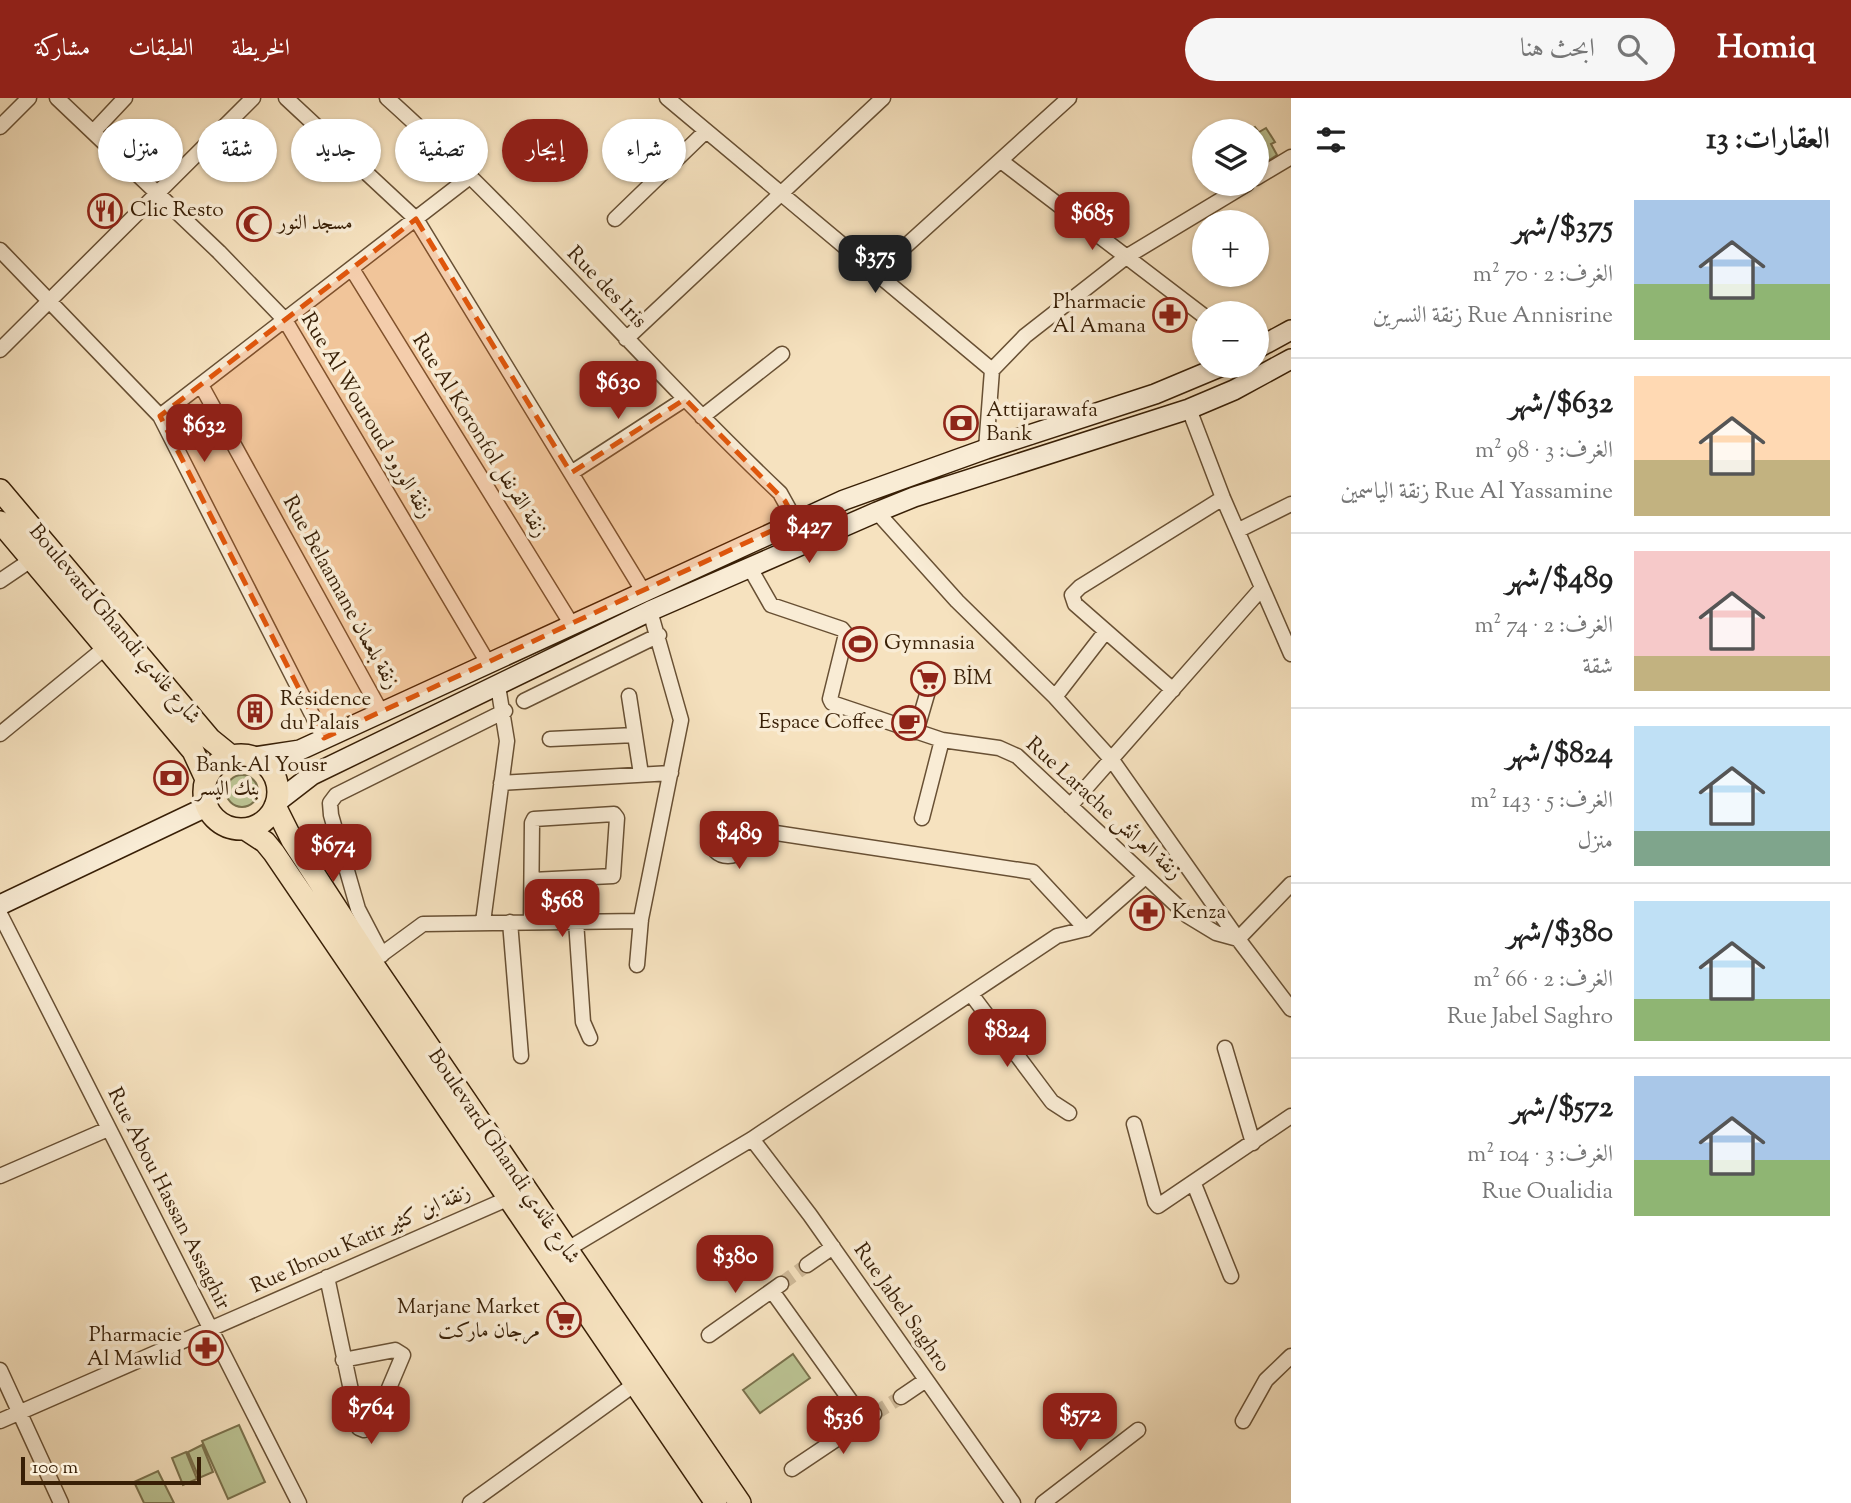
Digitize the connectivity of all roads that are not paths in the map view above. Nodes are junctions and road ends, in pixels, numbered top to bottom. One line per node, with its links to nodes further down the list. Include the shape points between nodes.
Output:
1 (29, 98): 11 (street)
2 (57, 98): 12 (street, Rue Al Wouroud زنقة الورود)
3 (125, 98): 12 (street)
4 (253, 98): 19 (street)
5 (286, 98): 22 (street)
6 (387, 98): 10 (street, Rue des Iris)
7 (667, 98): 13 (street)
8 (883, 98): 20 (street)
9 (1069, 98): 15 (street)
10 (410, 119)
11 (0, 128)
12 (94, 131): 19 (street, Rue Al Wouroud زنقة الورود)
13 (706, 131): 20 (street); 23 (street)
14 (1291, 157): 16 (street)
15 (1001, 161): 25 (street); 27 (street)
16 (1269, 170)
17 (463, 182): 22 (street)
18 (477, 182): 32 (street, Rue des Iris)
19 (157, 193): 28 (street); 30 (street, Rue Al Wouroud زنقة الورود)
20 (781, 193): 27 (street); 32 (street)
21 (1227, 196): 25 (street)
22 (416, 219): 26 (street); 45 (street)
23 (615, 219)
24 (0, 250): 28 (street)
25 (1126, 257): 29 (street); 37 (street, via 1026,336)
26 (352, 268): 30 (street); 59 (street, Rue Al Koronfol زنقة القرنفل)
27 (876, 273): 37 (street)
28 (51, 302): 34 (street); 42 (street)
29 (1192, 307)
30 (285, 320): 39 (street); 64 (street, Rue Al Wouroud زنقة الورود)
31 (1291, 330): 33 (main road)
32 (626, 339): 40 (street, Rue des Iris)
33 (1269, 342)
34 (0, 350)
35 (782, 354): 43 (street)
36 (1291, 359): 41 (main road)
37 (992, 370): 44 (street)
38 (1193, 378): 44 (main road)
39 (201, 385): 42 (street); 72 (street, Rue Belaamane زنقة بلعمان)
40 (685, 399): 43 (street, Rue des Iris); 45 (street)
41 (1189, 410): 47 (street); 49 (main road)
42 (160, 416): 76 (street)
43 (702, 416): 50 (street, Rue des Iris, via 780,493)
44 (986, 449): 50 (main road)
45 (571, 473): 57 (street)
46 (0, 490): 79 (main road, Boulevard Ghandi شارع غاندي, via 209,739)
47 (1223, 498): 52 (street); 60 (street, via 1074,591 1075,604)
48 (1291, 504): 52 (street)
49 (877, 512): 54 (main road); 69 (street, via 957,601)
50 (795, 520): 57 (main road)
51 (0, 522): 53 (main road, Boulevard Ghandi شارع غاندي)
52 (1239, 530): 56 (street)
53 (31, 560): 55 (street); 62 (main road, Boulevard Ghandi شارع غاندي)
54 (750, 568): 58 (main road); 73 (street, Rue Larache زنقة العرائش, via 771,605 846,634 832,703)
55 (0, 581)
56 (1262, 588): 63 (street); 67 (street)
57 (643, 591): 59 (main road)
58 (650, 611): 61 (street); 66 (main road)
59 (572, 625): 64 (main road)
60 (1106, 631): 67 (street); 69 (street)
61 (659, 635): 70 (street); 82 (street, via 681,720)
62 (106, 647): 74 (street); 84 (main road, Boulevard Ghandi شارع غاندي, via 193,751)
63 (1291, 654)
64 (488, 663): 72 (main road)
65 (933, 674): 73 (street)
66 (498, 686): 71 (street); 86 (main road, via 304,779)
67 (1173, 690): 81 (street)
68 (629, 696): 75 (street)
69 (1055, 696): 81 (street)
70 (524, 701)
71 (505, 711): 85 (street, via 508,741); 104 (street, via 336,795 330,803 358,909)
72 (381, 712): 76 (main road)
73 (916, 732): 78 (street, Rue Larache زنقة العرائش)
74 (0, 734)
75 (635, 735): 77 (street); 83 (street)
76 (324, 738): 80 (main road, via 288,754)
77 (550, 739)
78 (942, 740): 87 (street, Rue Larache زنقة العرائش, via 1009,751); 89 (street)
79 (231, 756): 80 (main road); 84 (main road, via 216,764)
80 (254, 757): 86 (main road, via 275,776)
81 (1112, 760): 87 (street); 103 (street)
82 (671, 773): 83 (street); 99 (street)
83 (641, 774): 85 (street)
84 (206, 779): 88 (main road)
85 (501, 782): 100 (street)
86 (276, 804): 91 (main road, via 265,820); 104 (main road, Boulevard Ghandi شارع غاندي, via 292,840)
87 (1070, 806): 92 (street, Rue Larache زنقة العرائش)
88 (206, 807): 91 (main road, via 219,822); 95 (main road)
89 (922, 818)
90 (743, 828): 102 (street, via 1033,872)
91 (245, 829): 119 (main road, Boulevard Ghandi شارع غاندي, via 274,853)
92 (1146, 877): 102 (street); 103 (street, Rue Larache زنقة العرائش, via 1203,927)
93 (532, 880): 93 (street, via 534,820 614,814 613,876); 97 (street)
94 (1291, 884): 103 (street)
95 (0, 905)
96 (0, 914): 114 (street, Rue Abou Hassan Assaghir)
97 (531, 921): 98 (street); 101 (street)
98 (576, 921): 99 (street); 108 (street, via 583,1022)
99 (641, 921): 105 (street)
100 (482, 922): 101 (street); 104 (street, via 423,924)
101 (510, 922): 110 (street)
102 (1086, 929): 106 (street, via 1057,936)
103 (1238, 939): 107 (street)
104 (377, 959): 121 (main road, Boulevard Ghandi شارع غاندي)
105 (637, 965)
106 (971, 994): 111 (street, via 1052,1102); 115 (street)
107 (1291, 1009)
108 (590, 1038)
109 (1226, 1048): 116 (street)
110 (521, 1056)
111 (1069, 1112)
112 (1291, 1116): 116 (street)
113 (1134, 1124): 118 (street, via 1158,1206)
114 (108, 1129): 117 (street); 125 (street, Rue Abou Hassan Assaghir)
115 (752, 1139): 120 (street, Rue Jabel Saghro); 121 (street)
116 (1253, 1143): 118 (street)
117 (0, 1176)
118 (1195, 1184): 123 (street)
119 (507, 1199): 124 (street, Rue Ibnou Katir زنقة ابن كثير); 131 (main road, Boulevard Ghandi شارع غاندي)
120 (833, 1247): 122 (street); 130 (street, Rue Jabel Saghro)
121 (566, 1250): 142 (main road, Boulevard Ghandi شارع غاندي)
122 (807, 1265)
123 (1231, 1276)
124 (327, 1277): 125 (street, Rue Ibnou Katir زنقة ابن كثير); 128 (street)
125 (209, 1329): 133 (street, Rue Ibnou Katir زنقة ابن كثير); 140 (street, Rue Abou Hassan Assaghir)
126 (709, 1335): 137 (street, via 776,1287 869,1418)
127 (1291, 1356): 135 (street, via 1266,1380)
128 (343, 1360): 128 (street, via 359,1428 369,1429 403,1355 395,1350)
129 (0, 1370): 133 (street)
130 (926, 1380): 132 (street); 143 (street, Rue Jabel Saghro)
131 (635, 1384): 138 (main road, Boulevard Ghandi شارع غاندي); 141 (street)
132 (901, 1396)
133 (19, 1412): 134 (street, Rue Ibnou Katir زنقة ابن كثير); 139 (street)
134 (0, 1421)
135 (1243, 1421)
136 (1138, 1430): 144 (street)
137 (792, 1469)
138 (710, 1501)
139 (61, 1503)
140 (299, 1503)
141 (470, 1503)
142 (740, 1503)
143 (1013, 1503)
144 (1043, 1503)

